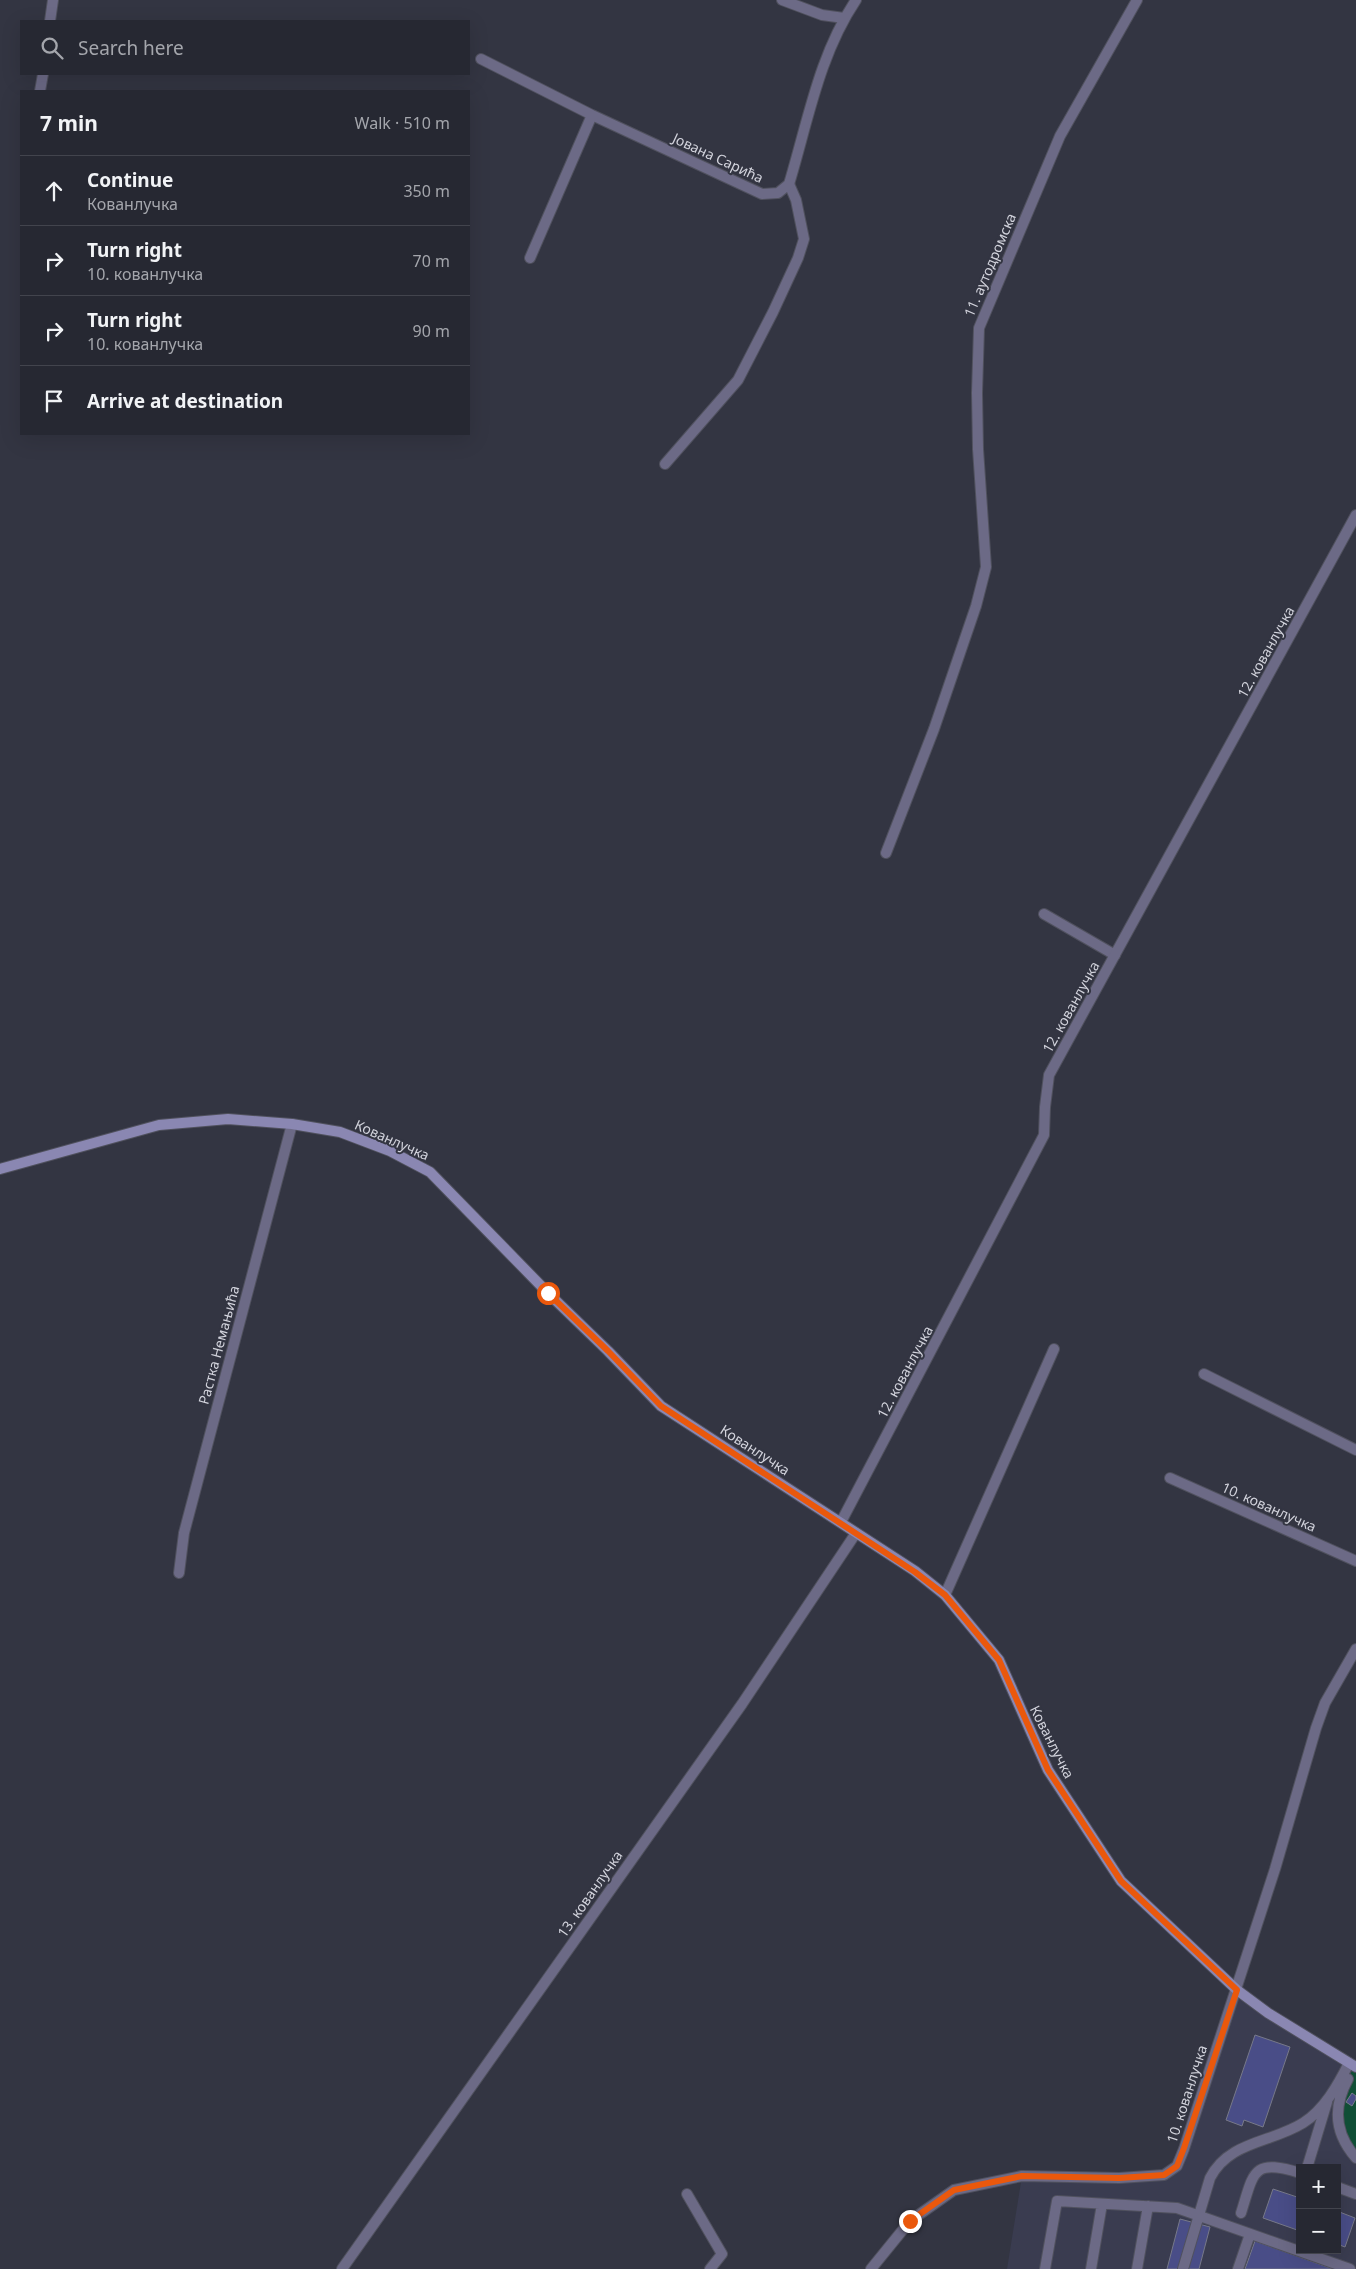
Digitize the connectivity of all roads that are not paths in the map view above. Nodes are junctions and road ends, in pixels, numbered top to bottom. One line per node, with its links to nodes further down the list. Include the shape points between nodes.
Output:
1 (53, 0): 6 (street)
2 (782, 0): 5 (street)
3 (856, 0): 5 (street)
4 (1137, 0): 15 (street, 11. аутодромска, via 1060,136 979,328 976,393 986,567 934,729)
5 (844, 18): 11 (street, via 819,74)
6 (50, 20)
7 (481, 59): 10 (street, Јована Сарића)
8 (43, 75): 9 (street)
9 (40, 90)
10 (592, 115): 11 (street, Јована Сарића, via 762,194 778,193); 12 (street)
11 (789, 184): 13 (street, via 796,200 804,239 798,258 738,380)
12 (530, 258)
13 (665, 464)
14 (1356, 515): 17 (street, 12. кованлучка)
15 (886, 853)
16 (1044, 914): 17 (street)
17 (1115, 956): 24 (street, 12. кованлучка, via 1049,1075 1044,1135)
18 (292, 1124): 19 (street, Кованлучка, via 228,1119 159,1125); 24 (street, Кованлучка, via 340,1132 390,1151 430,1172 661,1406); 27 (street, Растка Немањића, via 184,1533)
19 (0, 1169)
20 (1054, 1349): 28 (street)
21 (1204, 1374): 22 (street)
22 (1356, 1450)
23 (1170, 1478): 26 (street, 10. кованлучка)
24 (841, 1522): 25 (street, Кованлучка)
25 (856, 1533): 28 (street, Кованлучка); 46 (street, 13. кованлучка, via 742,1704)
26 (1356, 1561)
27 (179, 1573)
28 (945, 1595): 30 (street, Кованлучка, via 999,1660 1048,1770 1121,1881)
29 (1356, 1651): 30 (street, 10. кованлучка, via 1325,1703 1316,1728)
30 (1237, 1990): 31 (street, Кованлучка, via 1268,2014); 48 (street, 10. кованлучка, via 1177,2166 1164,2175 1119,2178 1022,2176 954,2190 910,2221)
31 (1353, 2065): 32 (street); 33 (street)
32 (1328, 2099): 34 (street); 44 (street, via 1303,2123 1237,2150 1216,2165)
33 (1339, 2104): 34 (street); 35 (street, via 1341,2137)
34 (1314, 2146): 36 (street)
35 (1356, 2158)
36 (1308, 2164)
37 (1296, 2172): 43 (street, via 1279,2166 1261,2168 1254,2174)
38 (1341, 2188): 40 (street)
39 (687, 2194): 47 (street, via 722,2254)
40 (1356, 2194)
41 (1102, 2204): 42 (street); 49 (street, via 1056,2201); 50 (street)
42 (1148, 2206): 44 (street, via 1177,2208); 51 (street)
43 (1241, 2213)
44 (1197, 2220): 45 (street); 52 (street)
45 (1250, 2234): 53 (street); 54 (street)
46 (342, 2269)
47 (710, 2269)
48 (871, 2269)
49 (1045, 2269)
50 (1091, 2269)
51 (1137, 2269)
52 (1183, 2269)
53 (1238, 2269)
54 (1350, 2269)

